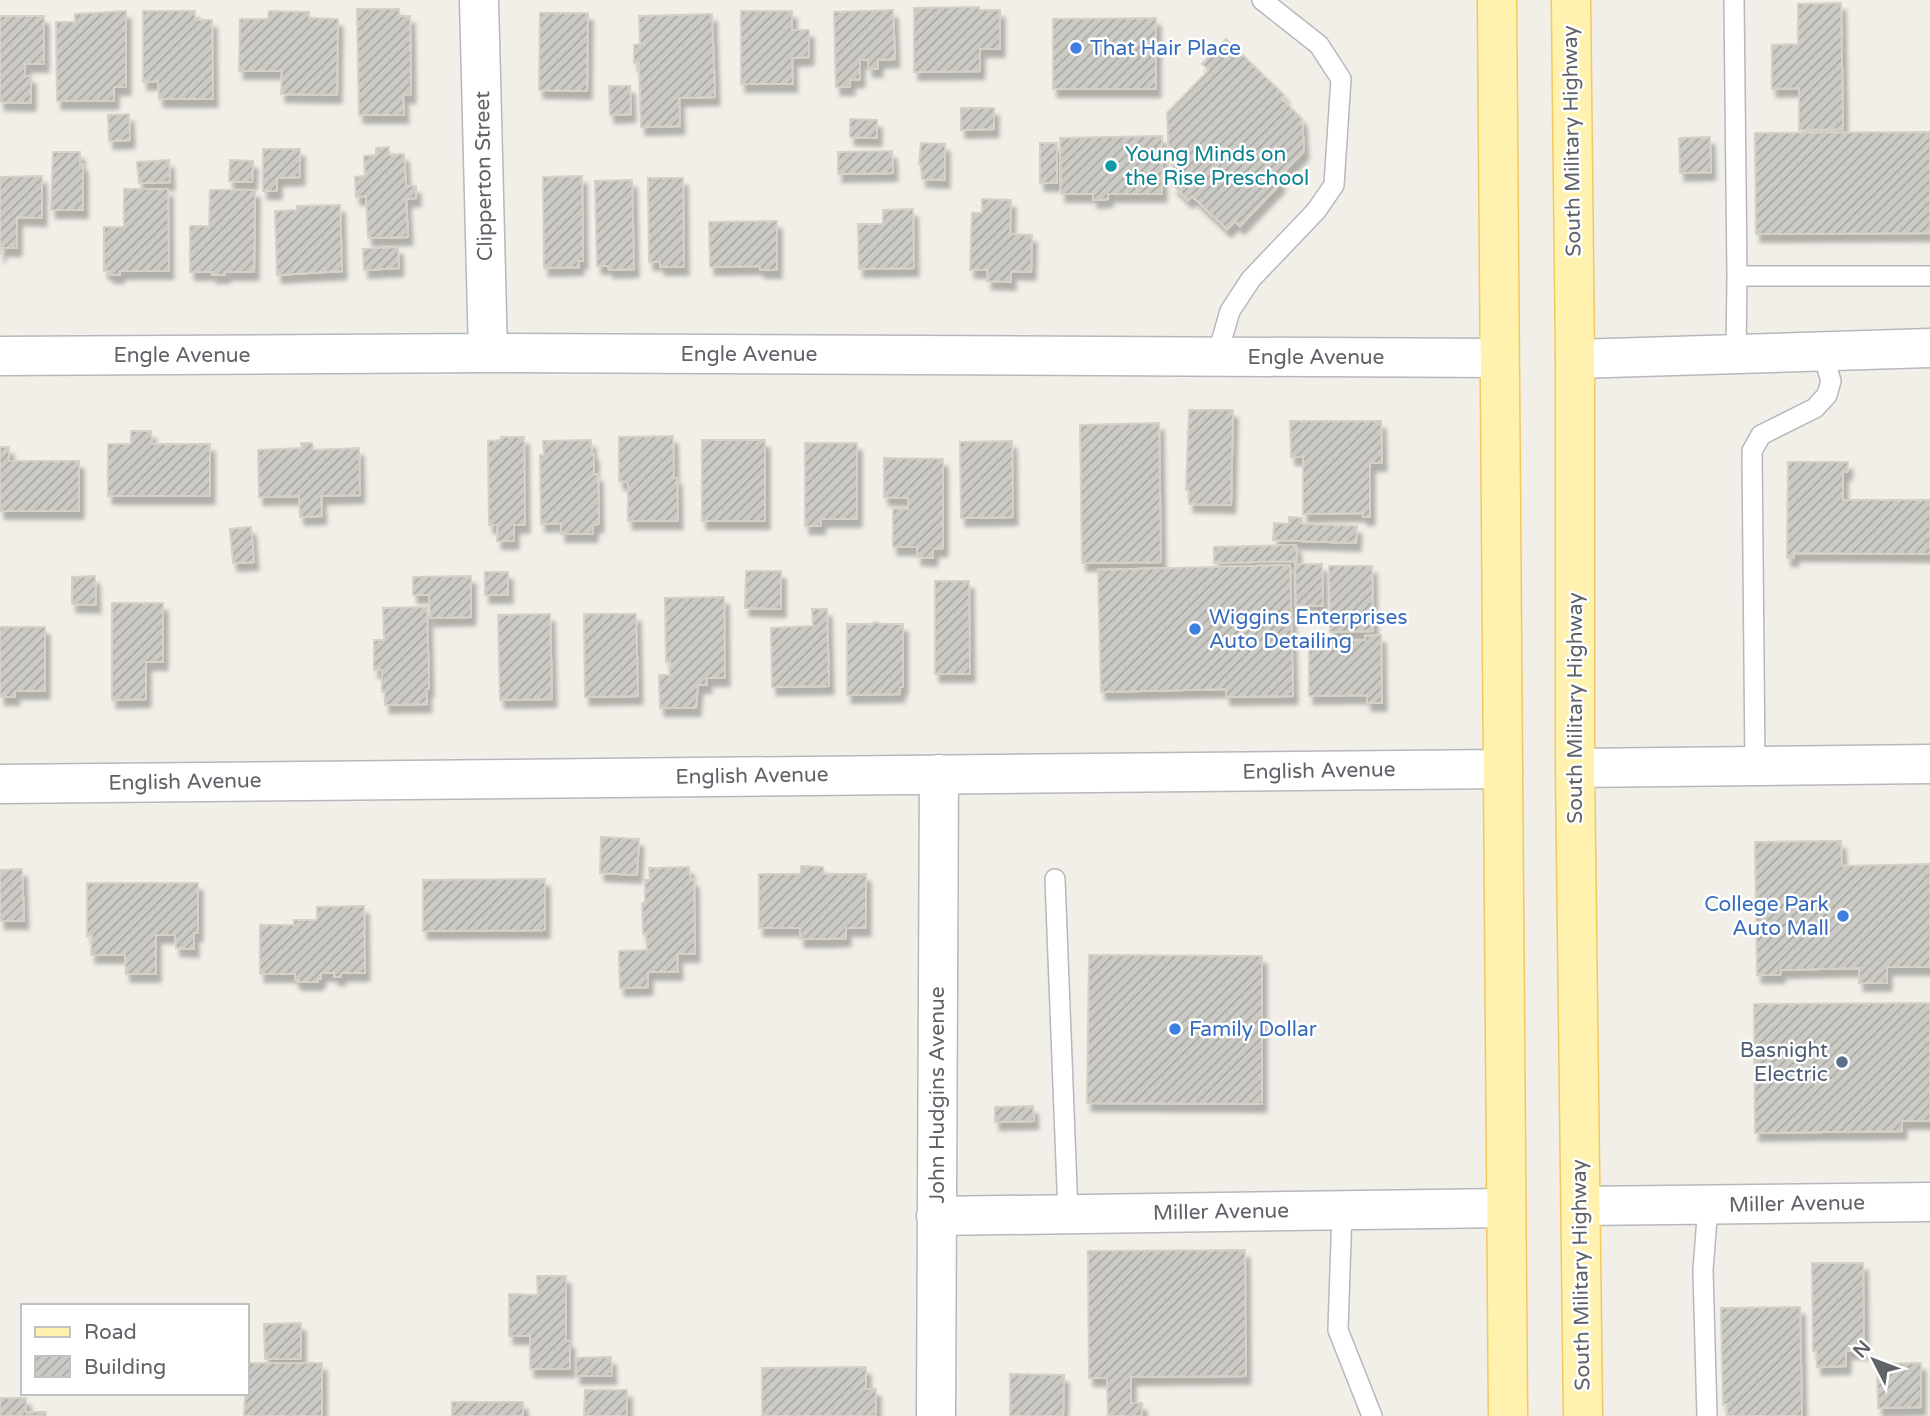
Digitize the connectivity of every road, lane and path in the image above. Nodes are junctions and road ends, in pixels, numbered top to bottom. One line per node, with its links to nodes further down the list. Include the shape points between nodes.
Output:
1 (479, 0): 10 (street, Clipperton Street)
2 (1262, 0): 13 (lane, via 1319,45 1341,79 1334,185 1316,211 1251,278 1230,311)
3 (1497, 0): 14 (main road)
4 (1571, 0): 15 (main road, South Military Highway)
5 (1734, 0): 6 (lane)
6 (1737, 276): 7 (lane); 11 (lane)
7 (1930, 276)
8 (1930, 348): 9 (street)
9 (1822, 352): 11 (street); 17 (lane, via 1831,381 1827,395 1815,408 1761,435 1752,451)
10 (488, 353): 12 (street, Engle Avenue); 13 (street, Engle Avenue)
11 (1736, 354): 15 (street)
12 (0, 356)
13 (1217, 356): 14 (street, Engle Avenue)
14 (1499, 358): 19 (main road)
15 (1575, 359): 18 (main road, South Military Highway)
16 (1930, 764): 17 (street)
17 (1755, 766): 18 (street)
18 (1575, 768): 25 (main road, South Military Highway)
19 (1503, 769): 20 (street, English Avenue); 26 (main road)
20 (939, 774): 21 (street, English Avenue); 29 (street, John Hudgins Avenue)
21 (0, 783)
22 (1055, 879): 28 (lane)
23 (1930, 1202): 24 (street, Miller Avenue)
24 (1709, 1205): 25 (street, Miller Avenue); 34 (lane, via 1703,1270)
25 (1581, 1206): 33 (main road, South Military Highway)
26 (1506, 1209): 27 (street, Miller Avenue); 32 (main road)
27 (1342, 1211): 28 (street, Miller Avenue); 31 (lane, via 1338,1329)
28 (1068, 1214): 29 (street, Miller Avenue)
29 (936, 1216): 30 (street, John Hudgins Avenue)
30 (936, 1416)
31 (1372, 1416)
32 (1508, 1416)
33 (1583, 1416)
34 (1707, 1416)

